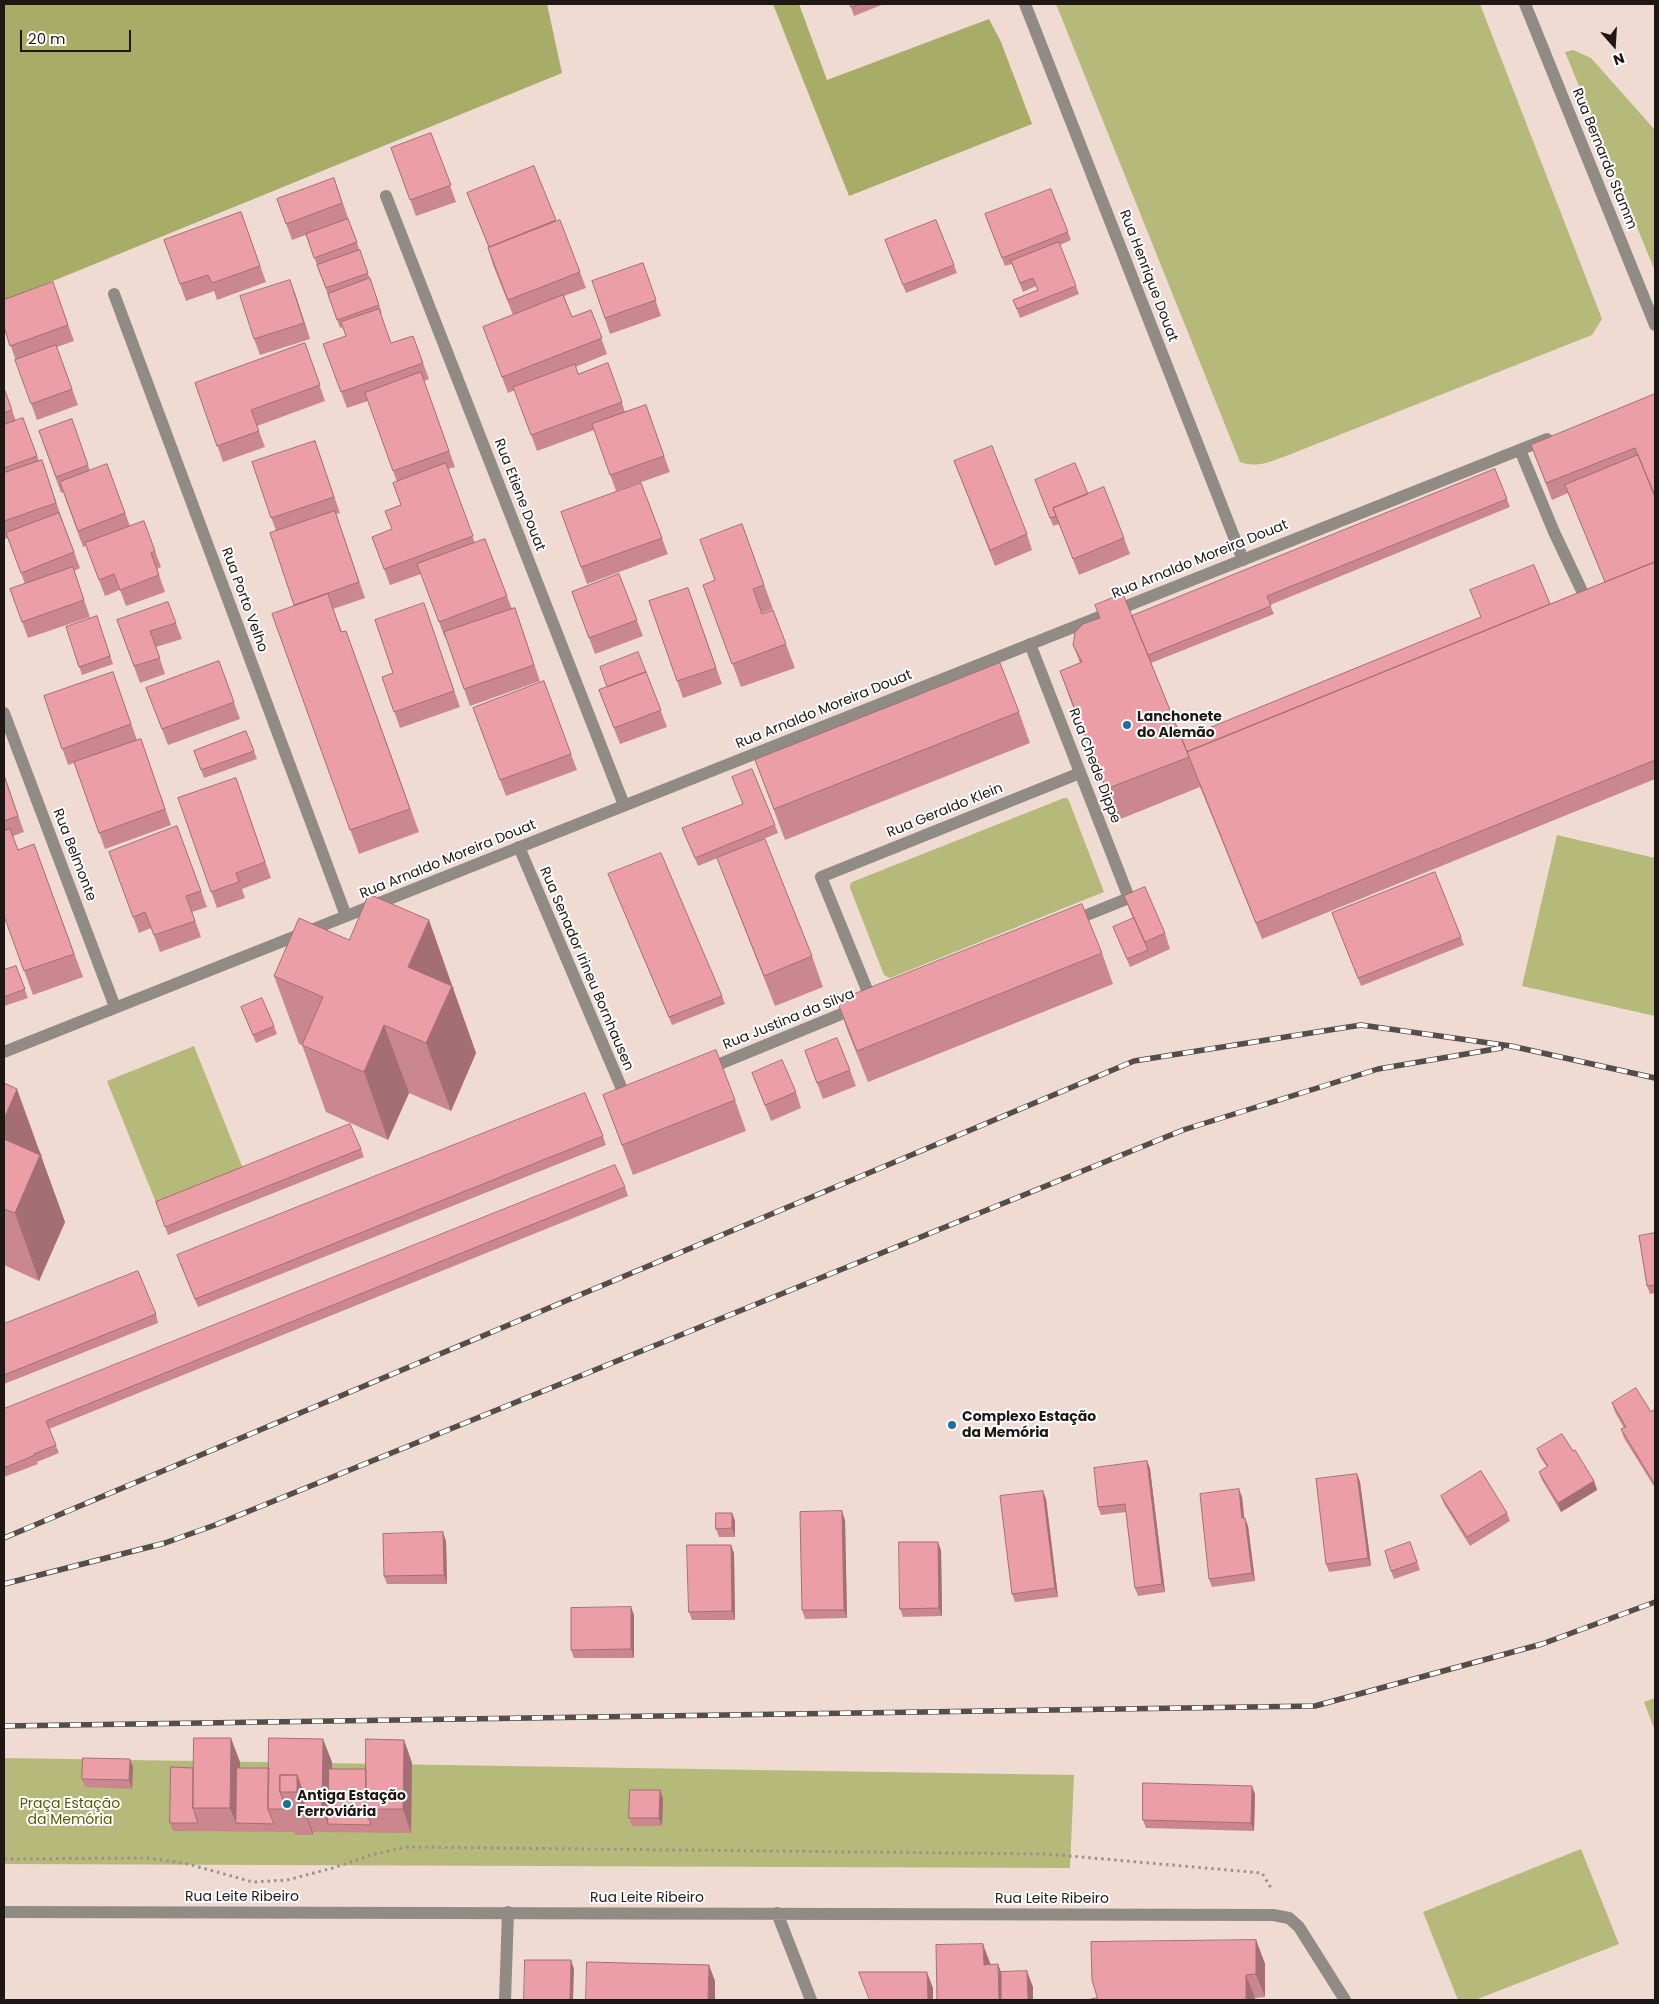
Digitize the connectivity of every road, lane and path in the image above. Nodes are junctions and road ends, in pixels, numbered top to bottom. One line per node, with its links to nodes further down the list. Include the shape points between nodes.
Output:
1 (1025, 4): 8 (street, Rua Henrique Douat)
2 (1525, 4): 5 (street, Rua Bernardo Stamm)
3 (386, 196): 13 (street, Rua Etiene Douat)
4 (114, 294): 15 (street, Rua Porto Velho)
5 (1655, 325)
6 (1556, 436): 7 (street, Rua Arnaldo Moreira Douat)
7 (1520, 450): 8 (street, Rua Arnaldo Moreira Douat); 9 (street)
8 (1243, 560): 10 (street, Rua Arnaldo Moreira Douat)
9 (1582, 590)
10 (1030, 644): 12 (street, Rua Chede Dippe); 13 (street, Rua Arnaldo Moreira Douat)
11 (4, 717): 18 (street, Rua Belmonte)
12 (1080, 773): 16 (street, Rua Chede Dippe, via 1129,898); 17 (street, Rua Geraldo Klein, via 821,877)
13 (624, 805): 14 (street, Rua Arnaldo Moreira Douat)
14 (519, 847): 15 (street, Rua Arnaldo Moreira Douat); 21 (street, Rua Senador Irineu Bornhausen, via 626,1102)
15 (346, 916): 18 (street, Rua Arnaldo Moreira Douat)
16 (1065, 924)
17 (876, 1000): 20 (street, Rua Justina da Silva)
18 (115, 1007): 19 (street, Rua Arnaldo Moreira Douat)
19 (4, 1052)
20 (690, 1076)
21 (642, 1095)
22 (4, 1859): 26 (path, via 148,1858 188,1864 253,1882 287,1880 406,1847 1047,1854 1262,1873)
23 (4, 1912): 24 (street, Rua Leite Ribeiro)
24 (508, 1912): 25 (street, Rua Leite Ribeiro); 27 (street)
25 (777, 1913): 26 (street, Rua Leite Ribeiro, via 1263,1915); 28 (street)
26 (1290, 1918): 29 (street)
27 (505, 2000)
28 (810, 2000)
29 (1345, 2000)

